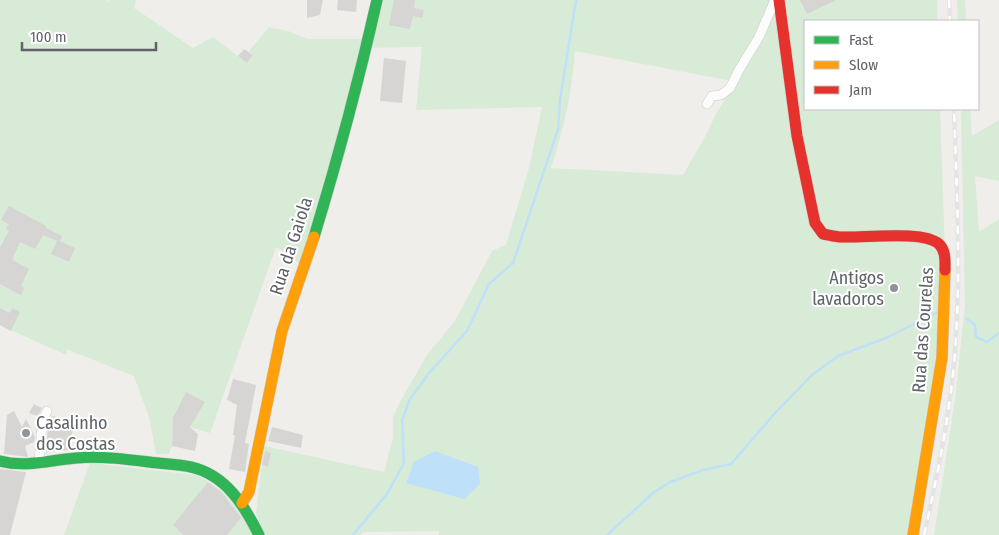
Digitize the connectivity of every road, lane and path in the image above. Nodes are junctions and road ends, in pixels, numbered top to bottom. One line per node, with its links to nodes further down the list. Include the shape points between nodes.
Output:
1 (377, 0): 8 (street, Rua da Gaiola, via 342,145 282,331 249,492)
2 (775, 0): 4 (street, via 759,37 730,88 721,95 712,96)
3 (779, 0): 10 (street, Rua das Courelas, via 797,136 815,223 823,234 841,237 912,236 929,239 938,244 945,254 942,358)
4 (707, 104)
5 (47, 411): 7 (street, via 42,422)
6 (0, 461): 7 (street, via 18,465)
7 (39, 463): 8 (street, via 98,457 189,467 213,477)
8 (242, 503): 9 (street)
9 (258, 535)
10 (913, 535)

